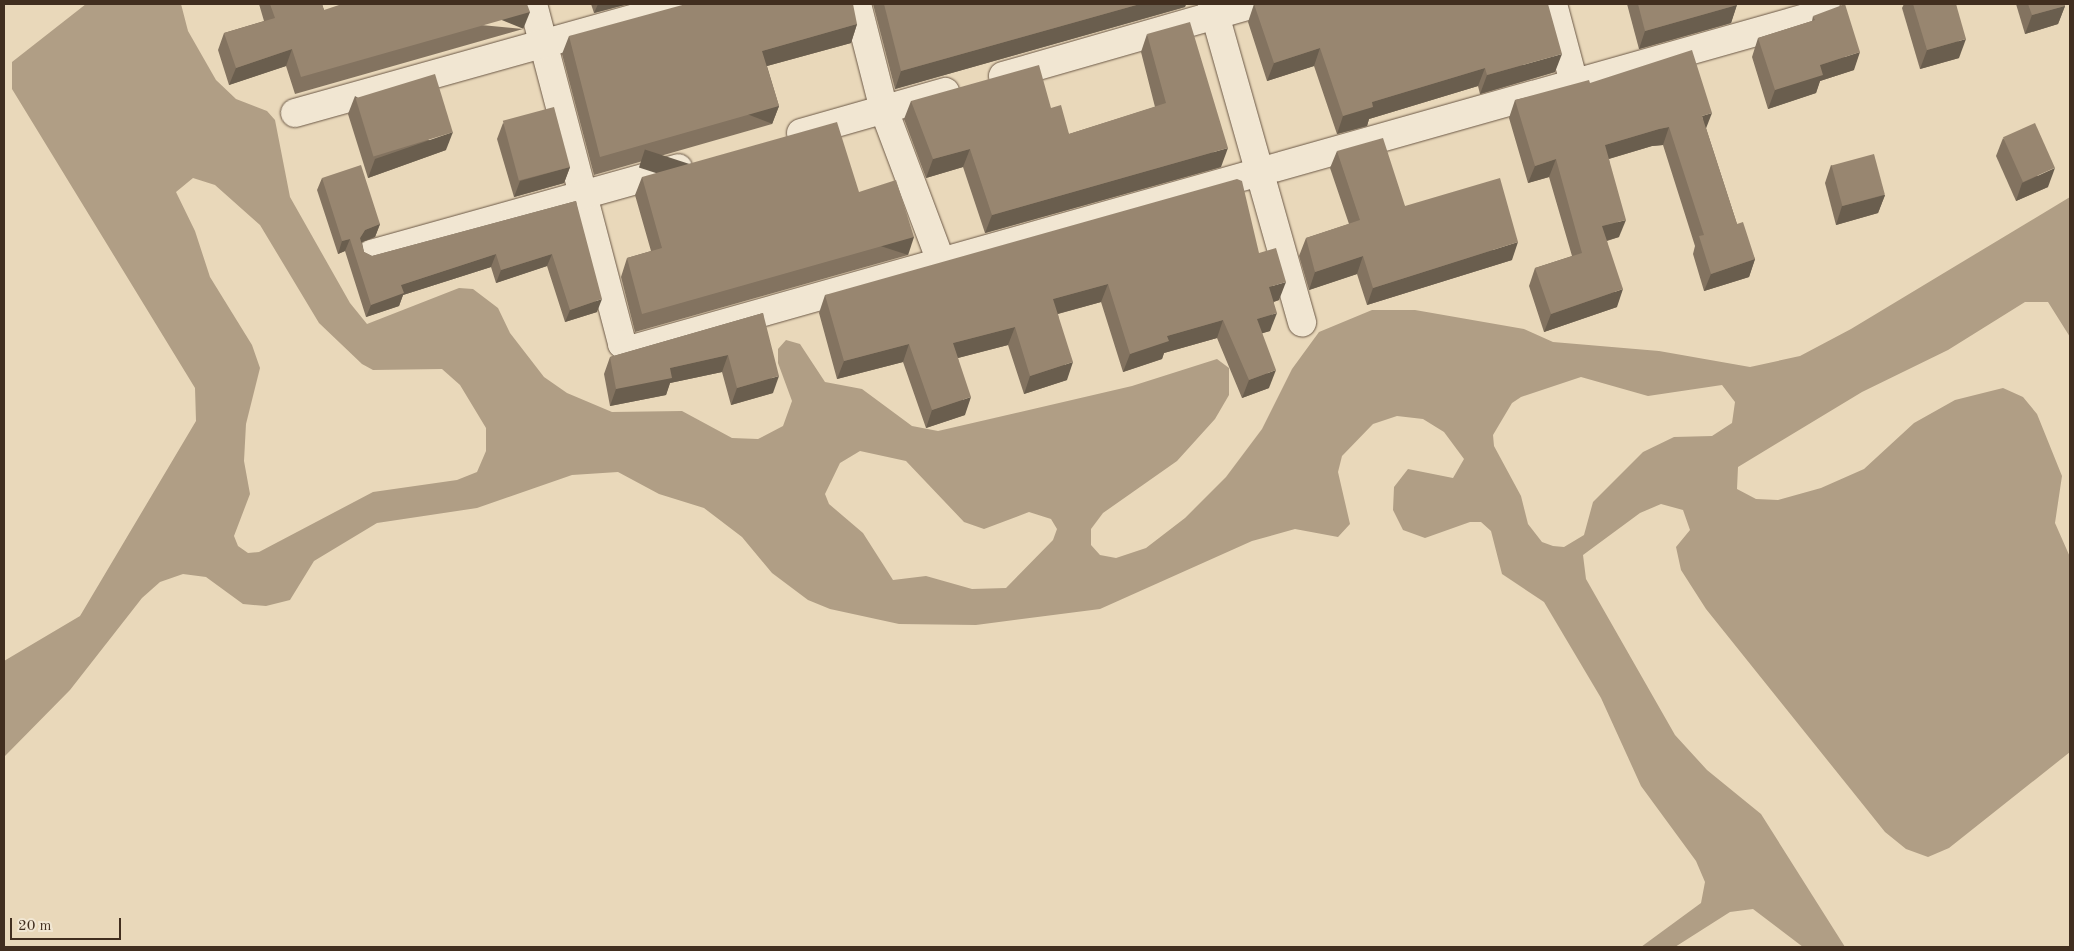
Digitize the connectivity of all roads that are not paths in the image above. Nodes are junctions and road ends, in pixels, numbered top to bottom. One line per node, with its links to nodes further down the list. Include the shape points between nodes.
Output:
1 (533, 4): 8 (street)
2 (685, 4): 8 (street)
3 (857, 4): 10 (street)
4 (1254, 4): 6 (street)
5 (1553, 4): 9 (street)
6 (1213, 9): 10 (street); 14 (street)
7 (1826, 12): 9 (street)
8 (544, 44): 11 (street); 15 (street)
9 (1574, 83): 14 (street)
10 (884, 110): 12 (street); 17 (street)
11 (296, 113)
12 (778, 140)
13 (701, 161): 15 (street)
14 (1261, 171): 17 (street); 18 (street)
15 (586, 194): 16 (street); 17 (street, via 622,344 629,350)
16 (371, 254)
17 (941, 262)
18 (1302, 324)

